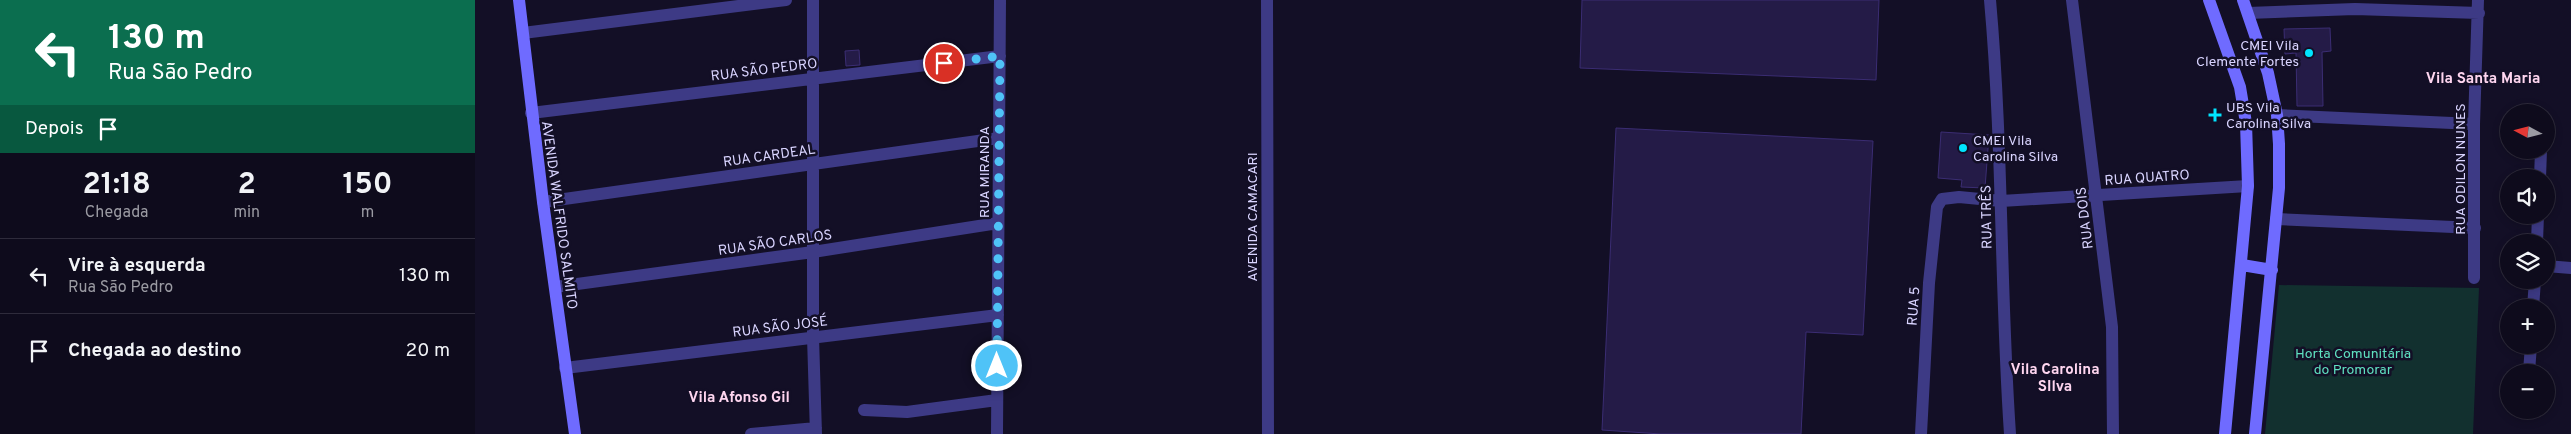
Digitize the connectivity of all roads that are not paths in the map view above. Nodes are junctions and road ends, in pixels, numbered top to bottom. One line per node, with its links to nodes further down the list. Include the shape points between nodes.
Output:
1 (519, 0): 12 (street, AVENIDA WALFRIDO SALMITO)
2 (786, 0): 12 (street)
3 (813, 0): 14 (street)
4 (1000, 0): 13 (street, RUA MIRANDA)
5 (1267, 0): 44 (street, AVENIDA CAMACARI)
6 (1990, 0): 23 (street, RUA TRÊS)
7 (2072, 0): 21 (street, RUA DOIS)
8 (2209, 0): 20 (street, via 2240,87 2246,123)
9 (2243, 0): 11 (street)
10 (2479, 6): 11 (street); 17 (street, RUA ODILON NUNES)
11 (2248, 13): 16 (street, via 2268,73)
12 (523, 33): 15 (street, AVENIDA WALFRIDO SALMITO)
13 (1000, 56): 14 (street, RUA SÃO PEDRO); 18 (street, RUA MIRANDA)
14 (814, 78): 15 (street, RUA SÃO PEDRO); 19 (street)
15 (531, 113): 24 (street, AVENIDA WALFRIDO SALMITO)
16 (2277, 115): 17 (street); 25 (street, via 2279,188)
17 (2474, 124): 27 (street, RUA ODILON NUNES)
18 (999, 138): 19 (street, RUA CARDEAL); 26 (street, RUA MIRANDA)
19 (814, 164): 24 (street, RUA CARDEAL); 28 (street)
20 (2248, 186): 21 (street, RUA QUATRO); 29 (street)
21 (2097, 196): 23 (street, RUA QUATRO); 47 (street, RUA DOIS, via 2112,327)
22 (1959, 197): 23 (street, RUA QUATRO); 45 (street, RUA 5, via 1943,199 1937,207 1929,283)
23 (2001, 201): 46 (street, RUA TRÊS)
24 (543, 202): 34 (street, AVENIDA WALFRIDO SALMITO)
25 (2276, 219): 27 (street); 32 (street)
26 (998, 223): 28 (street, RUA SÃO CARLOS); 35 (street, RUA MIRANDA)
27 (2475, 228): 33 (street, RUA ODILON NUNES)
28 (813, 252): 34 (street, RUA SÃO CARLOS); 36 (street)
29 (2242, 265): 32 (street); 48 (street)
30 (2555, 267): 31 (street)
31 (2571, 268)
32 (2272, 270): 49 (street)
33 (2474, 278)
34 (555, 287): 37 (street, AVENIDA WALFRIDO SALMITO)
35 (998, 315): 36 (street, RUA SÃO JOSÉ); 38 (street, RUA MIRANDA)
36 (813, 337): 37 (street, RUA SÃO JOSÉ); 40 (street)
37 (565, 368): 41 (street, AVENIDA WALFRIDO SALMITO)
38 (997, 400): 39 (street, via 907,412); 43 (street, RUA MIRANDA)
39 (864, 410)
40 (816, 431): 42 (street)
41 (575, 434)
42 (751, 434)
43 (997, 434)
44 (1268, 434)
45 (1921, 434)
46 (2010, 434)
47 (2113, 434)
48 (2225, 434)
49 (2255, 434)

